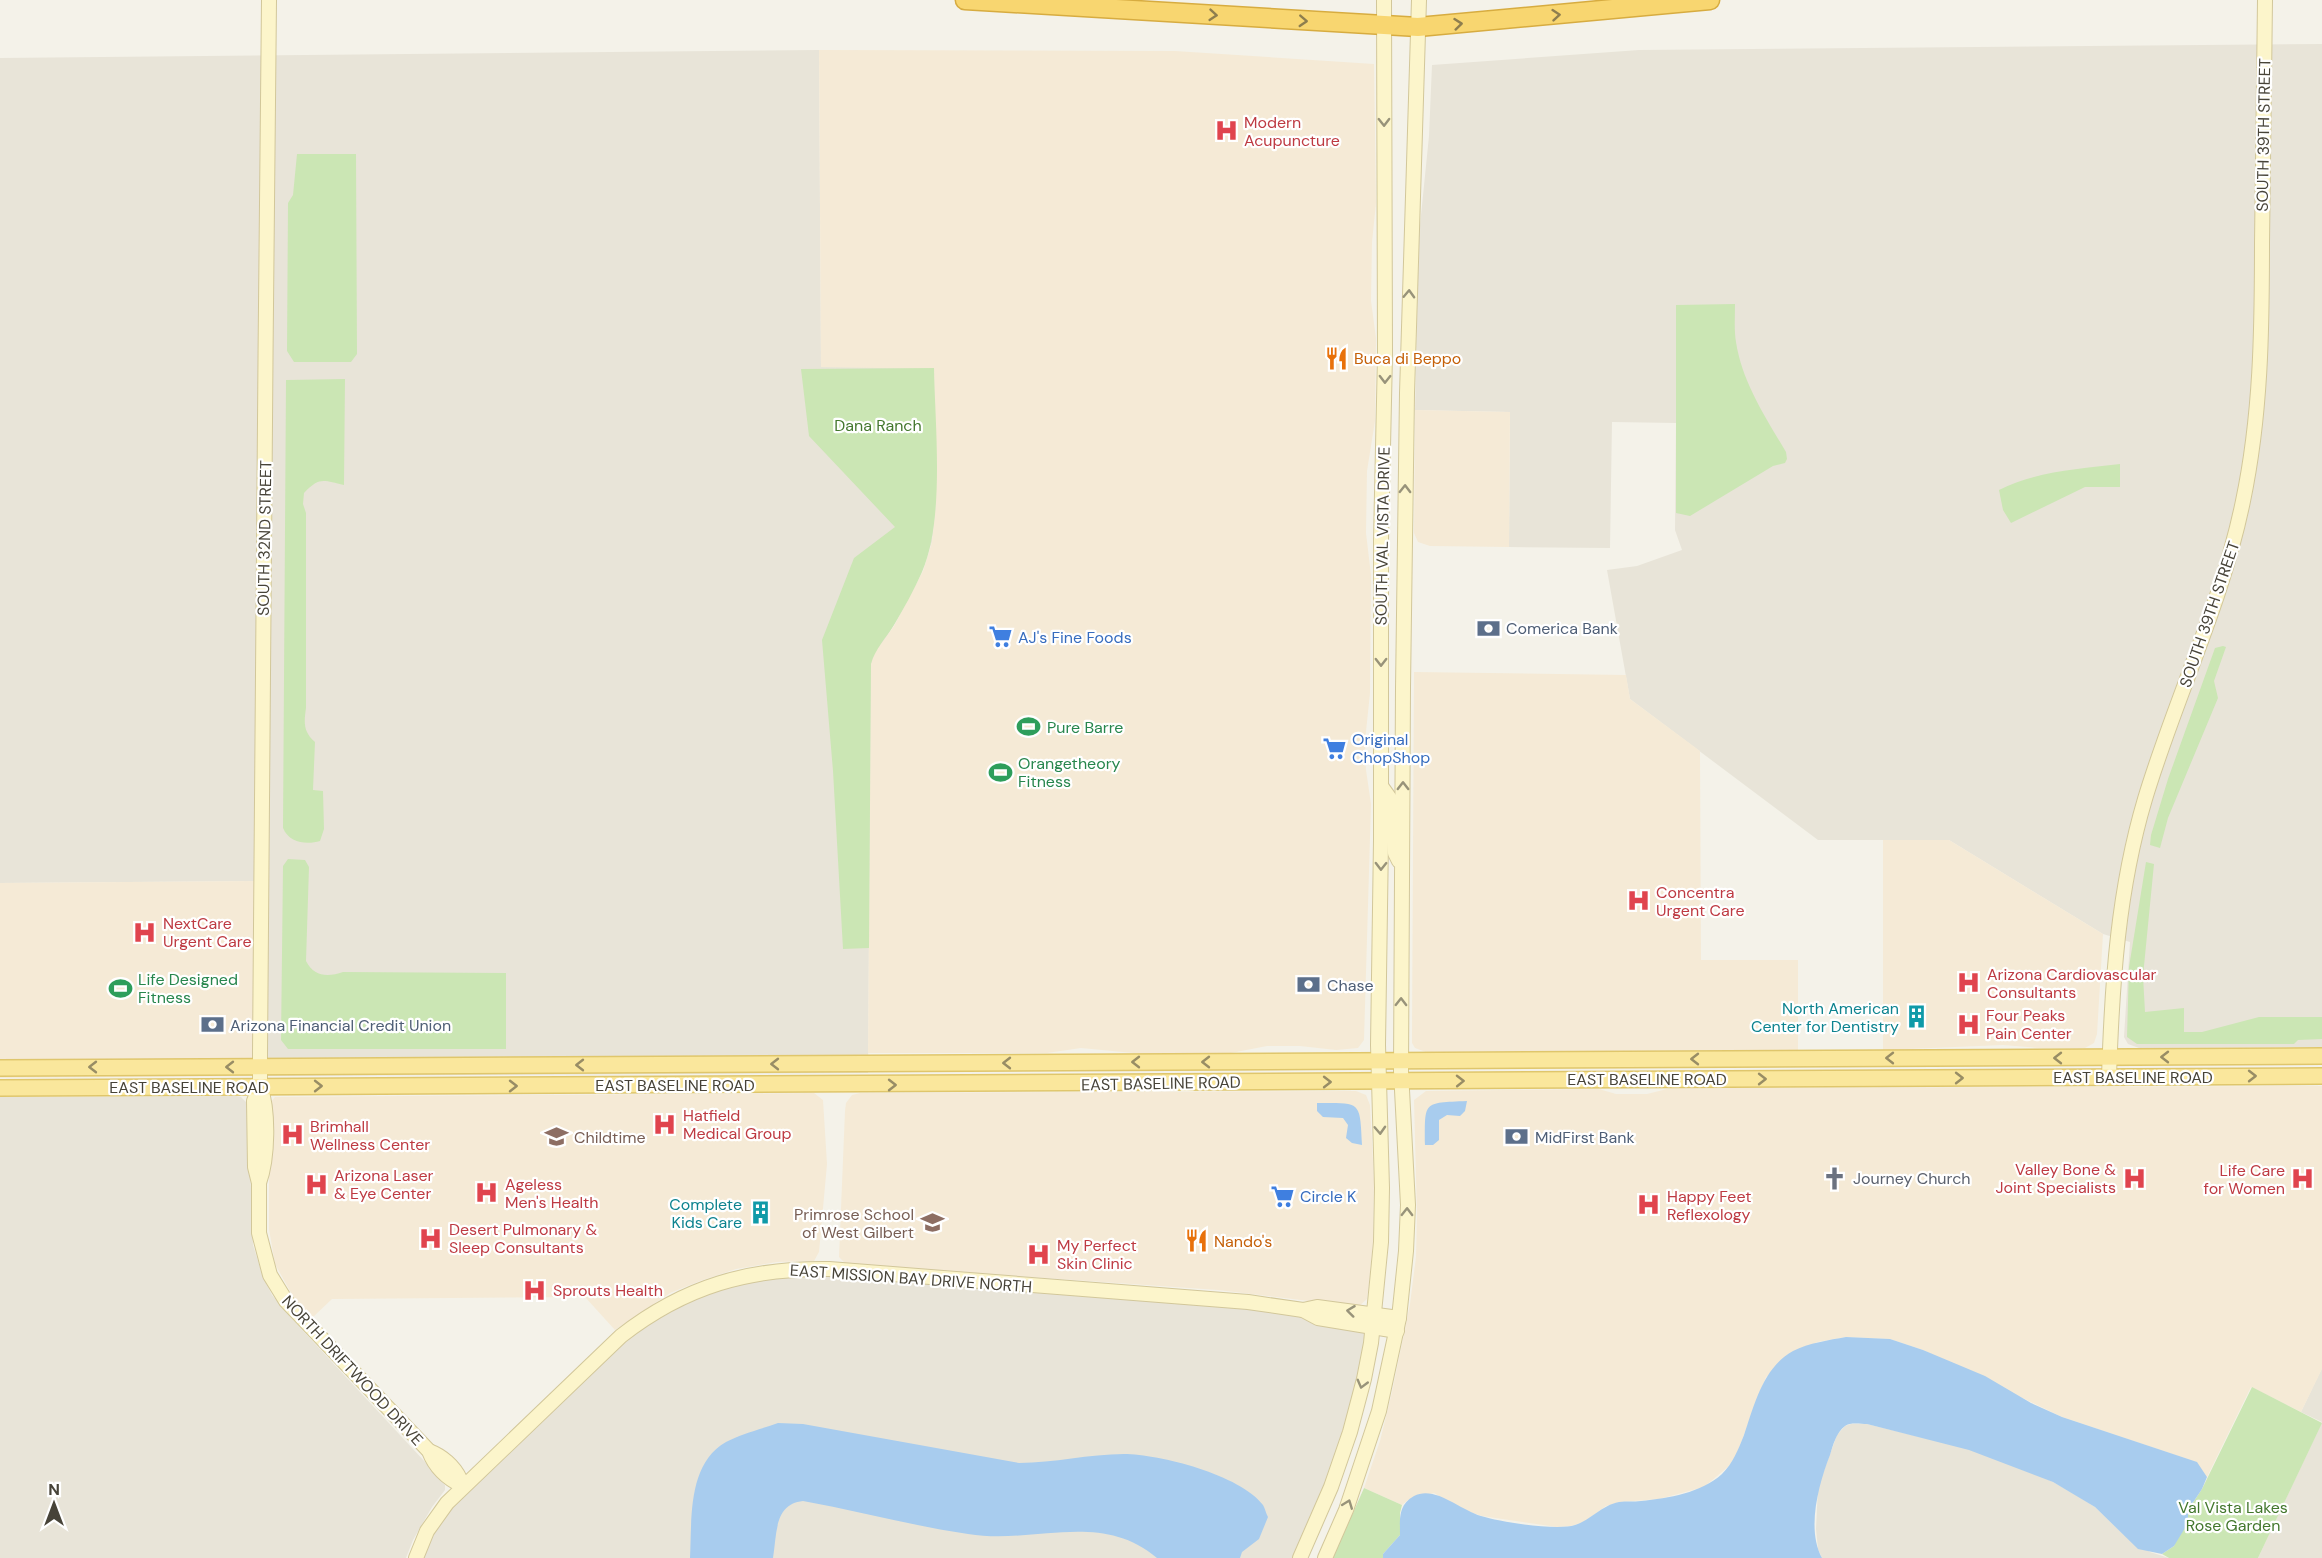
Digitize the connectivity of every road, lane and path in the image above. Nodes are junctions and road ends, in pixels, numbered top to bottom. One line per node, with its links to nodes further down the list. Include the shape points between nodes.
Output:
1 (965, 0): 7 (highway, one-way to 7)
2 (1384, 0): 7 (street, SOUTH VAL VISTA DRIVE)
3 (1419, 0): 8 (street, SOUTH VAL VISTA DRIVE)
4 (1710, 0): 8 (highway, one-way to 4)
5 (2265, 0): 12 (street, SOUTH 39TH STREET, via 2262,344 2255,433 2229,560 2160,754 2132,849 2119,919)
6 (269, 1): 17 (street, SOUTH 32ND STREET)
7 (1384, 26): 8 (highway); 9 (street, SOUTH VAL VISTA DRIVE, one-way to 9, via 1386,321)
8 (1418, 27): 10 (street, SOUTH VAL VISTA DRIVE, one-way to 8, via 1406,413)
9 (1381, 786): 10 (street, via 1391,800 1395,854); 15 (street, SOUTH VAL VISTA DRIVE, one-way to 15)
10 (1403, 867): 16 (street, SOUTH VAL VISTA DRIVE, one-way to 10)
11 (2322, 1056): 12 (main road, EAST BASELINE ROAD, one-way to 12)
12 (2110, 1058): 13 (main road, EAST BASELINE ROAD, one-way to 13); 19 (street, SOUTH 39TH STREET)
13 (1611, 1060): 16 (main road, EAST BASELINE ROAD); 20 (main road, via 1603,1071 1571,1071)
14 (0, 1068): 17 (main road, EAST BASELINE ROAD, one-way to 14)
15 (1378, 1071): 16 (main road, EAST BASELINE ROAD); 17 (main road, EAST BASELINE ROAD, one-way to 17); 17 (main road, EAST BASELINE ROAD, one-way to 15); 22 (street, SOUTH VAL VISTA DRIVE, one-way to 22, via 1382,1215)
16 (1401, 1071): 20 (main road, EAST BASELINE ROAD, one-way to 20); 23 (street, SOUTH VAL VISTA DRIVE, one-way to 16, via 1408,1205)
17 (260, 1076): 21 (main road, EAST BASELINE ROAD); 24 (street, NORTH DRIFTWOOD DRIVE, via 265,1100 265,1168 259,1183 261,1244 270,1275 286,1301 429,1451 451,1480)
18 (2322, 1076): 19 (main road, EAST BASELINE ROAD, one-way to 18)
19 (2109, 1077): 20 (main road, EAST BASELINE ROAD, one-way to 19)
20 (1558, 1080)
21 (0, 1088)
22 (1374, 1320): 23 (street, EAST MISSION BAY DRIVE NORTH); 24 (street, EAST MISSION BAY DRIVE NORTH, via 1318,1318 1303,1310 1248,1302 829,1269 750,1274 686,1296 635,1325); 26 (street, SOUTH VAL VISTA DRIVE, one-way to 26, via 1350,1432)
23 (1398, 1325): 27 (street, SOUTH VAL VISTA DRIVE, one-way to 23, via 1370,1442)
24 (463, 1486): 25 (street, EAST MISSION BAY DRIVE NORTH, via 436,1518)
25 (416, 1558)
26 (1300, 1558)
27 (1325, 1558)

